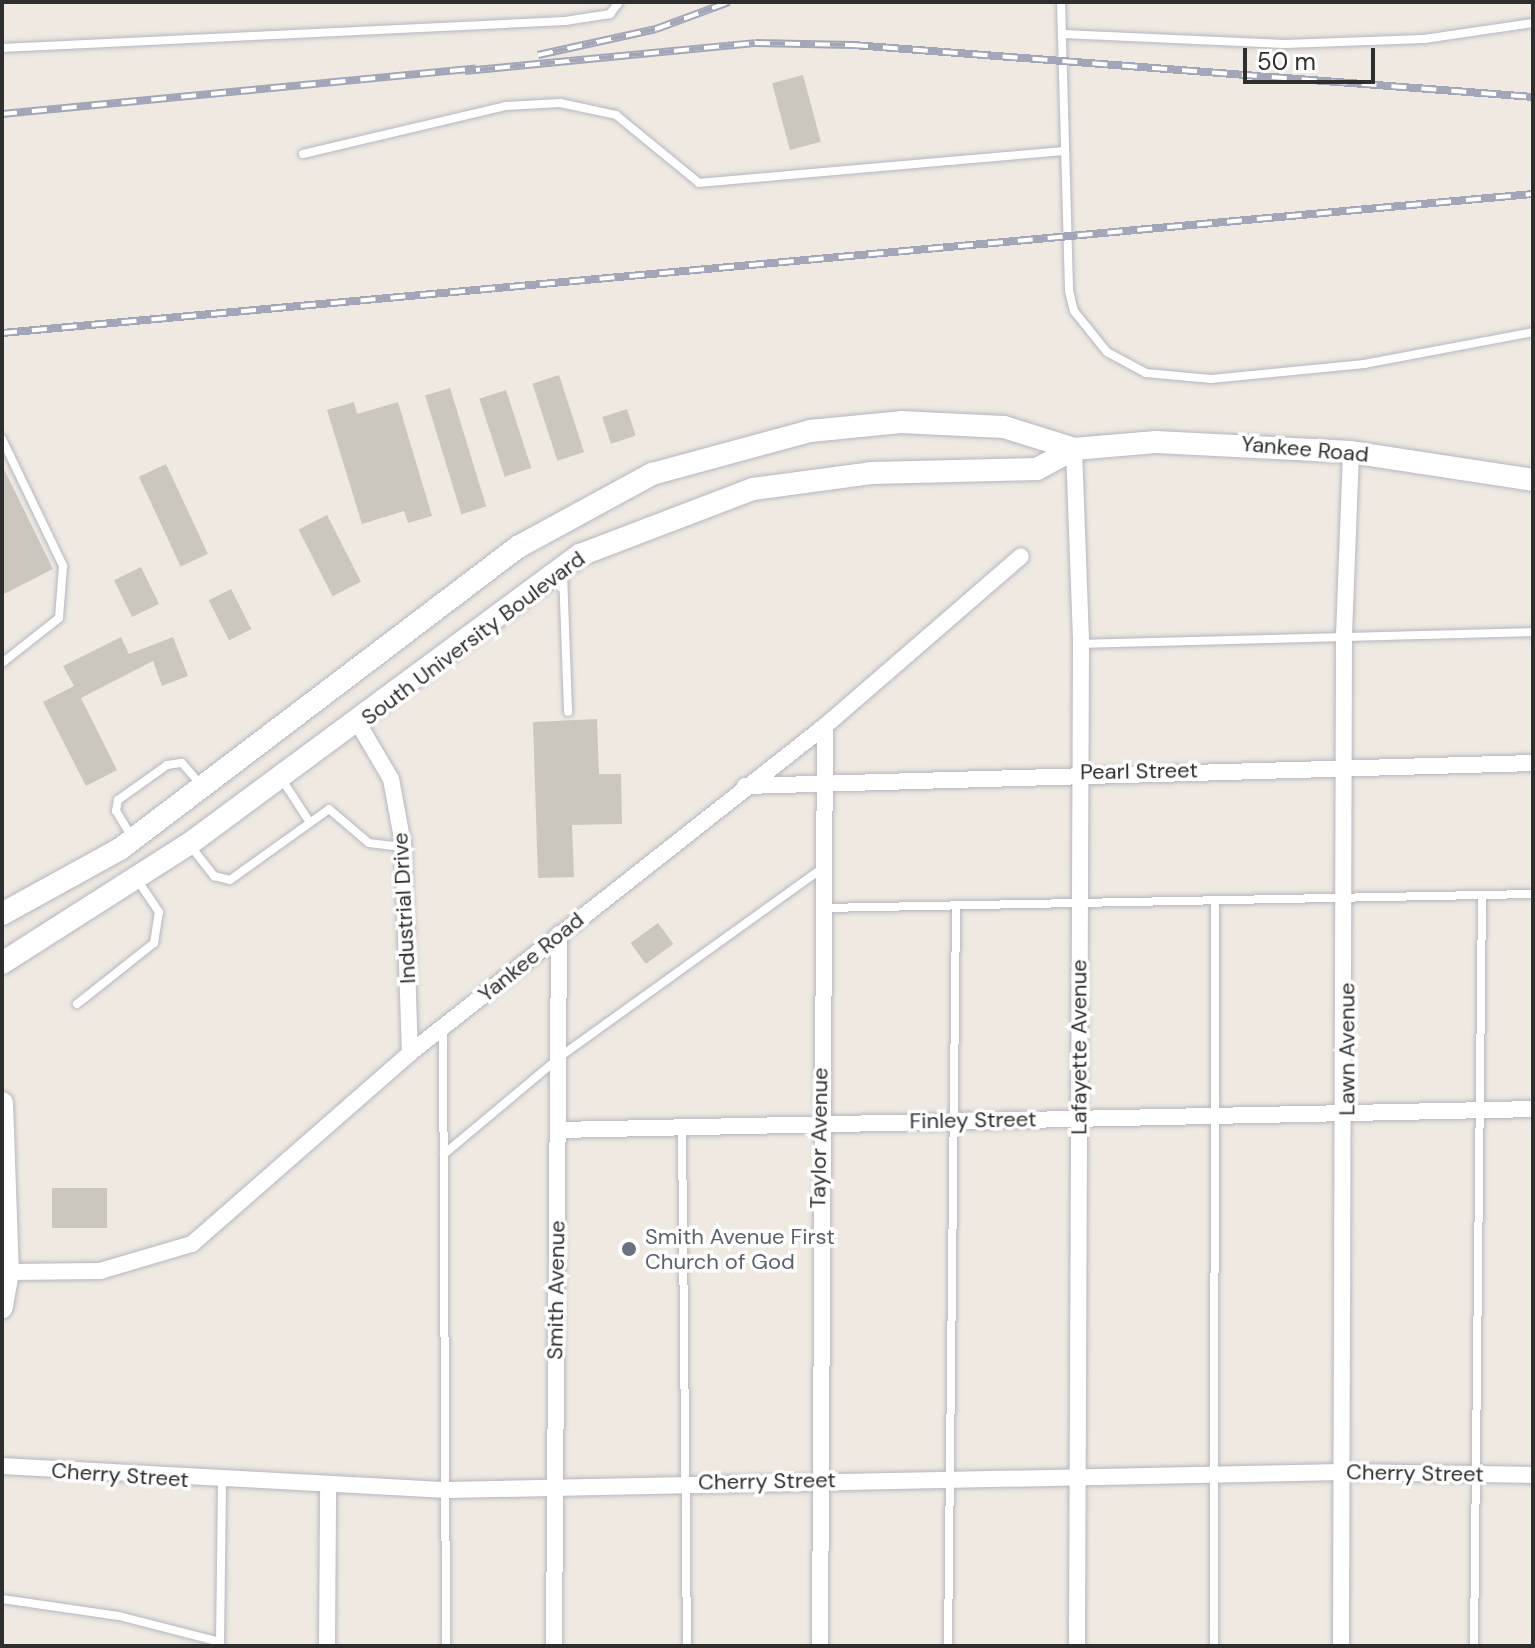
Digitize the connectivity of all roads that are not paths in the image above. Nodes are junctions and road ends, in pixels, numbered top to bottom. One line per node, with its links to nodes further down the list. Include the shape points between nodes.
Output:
1 (619, 2): 5 (lane, via 610,14 565,21)
2 (1061, 2): 4 (lane)
3 (1533, 23): 4 (lane, via 1424,39 1285,44)
4 (1063, 34): 6 (lane)
5 (2, 48)
6 (1063, 151): 7 (lane, via 699,183 616,115 560,103 506,106); 8 (lane, via 1074,311 1107,352 1146,373 1211,379 1323,369)
7 (303, 154)
8 (1533, 332)
9 (2, 439): 18 (lane, via 63,566 59,618)
10 (1074, 449): 11 (street, Yankee Road, via 1235,442); 14 (street, South University Boulevard, via 1037,469 871,473 753,489 670,516); 17 (street, Lafayette Avenue); 28 (street, South University Boulevard, via 1004,427 901,422 810,431 652,474 518,547)
11 (1351, 452): 12 (street, Yankee Road); 16 (street, Lawn Avenue)
12 (1533, 480)
13 (1021, 556): 21 (street, Yankee Road)
14 (563, 566): 19 (lane); 20 (street, South University Boulevard)
15 (1533, 632): 16 (lane)
16 (1344, 635): 17 (lane); 23 (street, Lawn Avenue)
17 (1081, 644): 24 (street, Lafayette Avenue)
18 (2, 663)
19 (568, 712)
20 (358, 723): 25 (street, South University Boulevard); 32 (street, Industrial Drive, via 391,779)
21 (825, 726): 26 (street, Taylor Avenue); 27 (street, Yankee Road)
22 (1533, 763): 23 (street, Pearl Street)
23 (1346, 766): 24 (street, Pearl Street); 37 (street, Lawn Avenue)
24 (1080, 773): 26 (street, Pearl Street); 39 (street, Lafayette Avenue)
25 (281, 778): 29 (lane); 31 (street, South University Boulevard)
26 (824, 782): 27 (street, Pearl Street); 33 (street, Taylor Avenue)
27 (745, 786): 43 (street, Yankee Road)
28 (203, 787): 30 (street, South University Boulevard); 30 (lane, via 182,763 167,765 118,800 116,811)
29 (307, 818): 31 (lane, via 230,880 214,876); 32 (lane, via 333,809 369,843)
30 (134, 839): 42 (street, South University Boulevard)
31 (189, 844): 34 (street, South University Boulevard)
32 (404, 847): 47 (street, Industrial Drive)
33 (824, 867): 41 (street, Taylor Avenue); 48 (lane)
34 (137, 880): 44 (street, South University Boulevard); 45 (lane, via 159,912 154,943)
35 (1533, 894): 36 (lane)
36 (1482, 895): 37 (lane); 51 (lane)
37 (1347, 897): 38 (lane); 52 (street, Lawn Avenue)
38 (1215, 900): 39 (lane); 53 (lane)
39 (1079, 903): 40 (lane); 54 (street, Lafayette Avenue)
40 (956, 906): 41 (lane); 55 (lane)
41 (823, 908): 56 (street, Taylor Avenue)
42 (2, 914)
43 (559, 934): 46 (street, Yankee Road); 48 (street, Smith Avenue)
44 (2, 963)
45 (77, 1004)
46 (443, 1027): 47 (street, Yankee Road); 59 (lane)
47 (410, 1053): 61 (street, Yankee Road, via 192,1244 100,1271)
48 (561, 1056): 58 (street, Smith Avenue); 59 (lane)
49 (2, 1103): 60 (street)
50 (1533, 1109): 51 (street, Finley Street)
51 (1478, 1111): 52 (street, Finley Street); 65 (lane)
52 (1347, 1112): 53 (street, Finley Street); 64 (street, Lawn Avenue)
53 (1214, 1115): 54 (street, Finley Street); 67 (lane)
54 (1080, 1118): 55 (street, Finley Street); 72 (street, Lafayette Avenue)
55 (951, 1120): 56 (street, Finley Street); 69 (lane)
56 (819, 1122): 57 (street, Finley Street); 68 (street, Taylor Avenue)
57 (682, 1124): 58 (street, Finley Street); 71 (lane)
58 (558, 1130): 73 (street, Smith Avenue)
59 (444, 1154): 75 (lane)
60 (4, 1165): 61 (street)
61 (5, 1272): 62 (street)
62 (2, 1307)
63 (2, 1466): 70 (street, Cherry Street)
64 (1343, 1472): 65 (street, Cherry Street); 67 (street, Cherry Street); 86 (street, Lawn Avenue)
65 (1476, 1474): 66 (street, Cherry Street); 87 (lane)
66 (1533, 1475)
67 (1217, 1477): 72 (street, Cherry Street); 85 (lane)
68 (817, 1479): 69 (street, Cherry Street); 71 (street, Cherry Street); 82 (street, Taylor Avenue)
69 (945, 1481): 72 (street, Cherry Street); 83 (lane)
70 (222, 1483): 74 (street, Cherry Street); 77 (lane)
71 (686, 1483): 73 (street, Cherry Street); 81 (lane)
72 (1075, 1483): 84 (street, Lafayette Avenue)
73 (553, 1486): 75 (street, Cherry Street); 80 (street, Smith Avenue)
74 (328, 1488): 75 (street, Cherry Street); 78 (street)
75 (447, 1490): 79 (lane)
76 (2, 1599): 77 (lane, via 119,1616)
77 (220, 1644)
78 (327, 1646)
79 (446, 1646)
80 (554, 1646)
81 (687, 1646)
82 (820, 1646)
83 (948, 1646)
84 (1077, 1646)
85 (1214, 1646)
86 (1341, 1646)
87 (1474, 1646)

